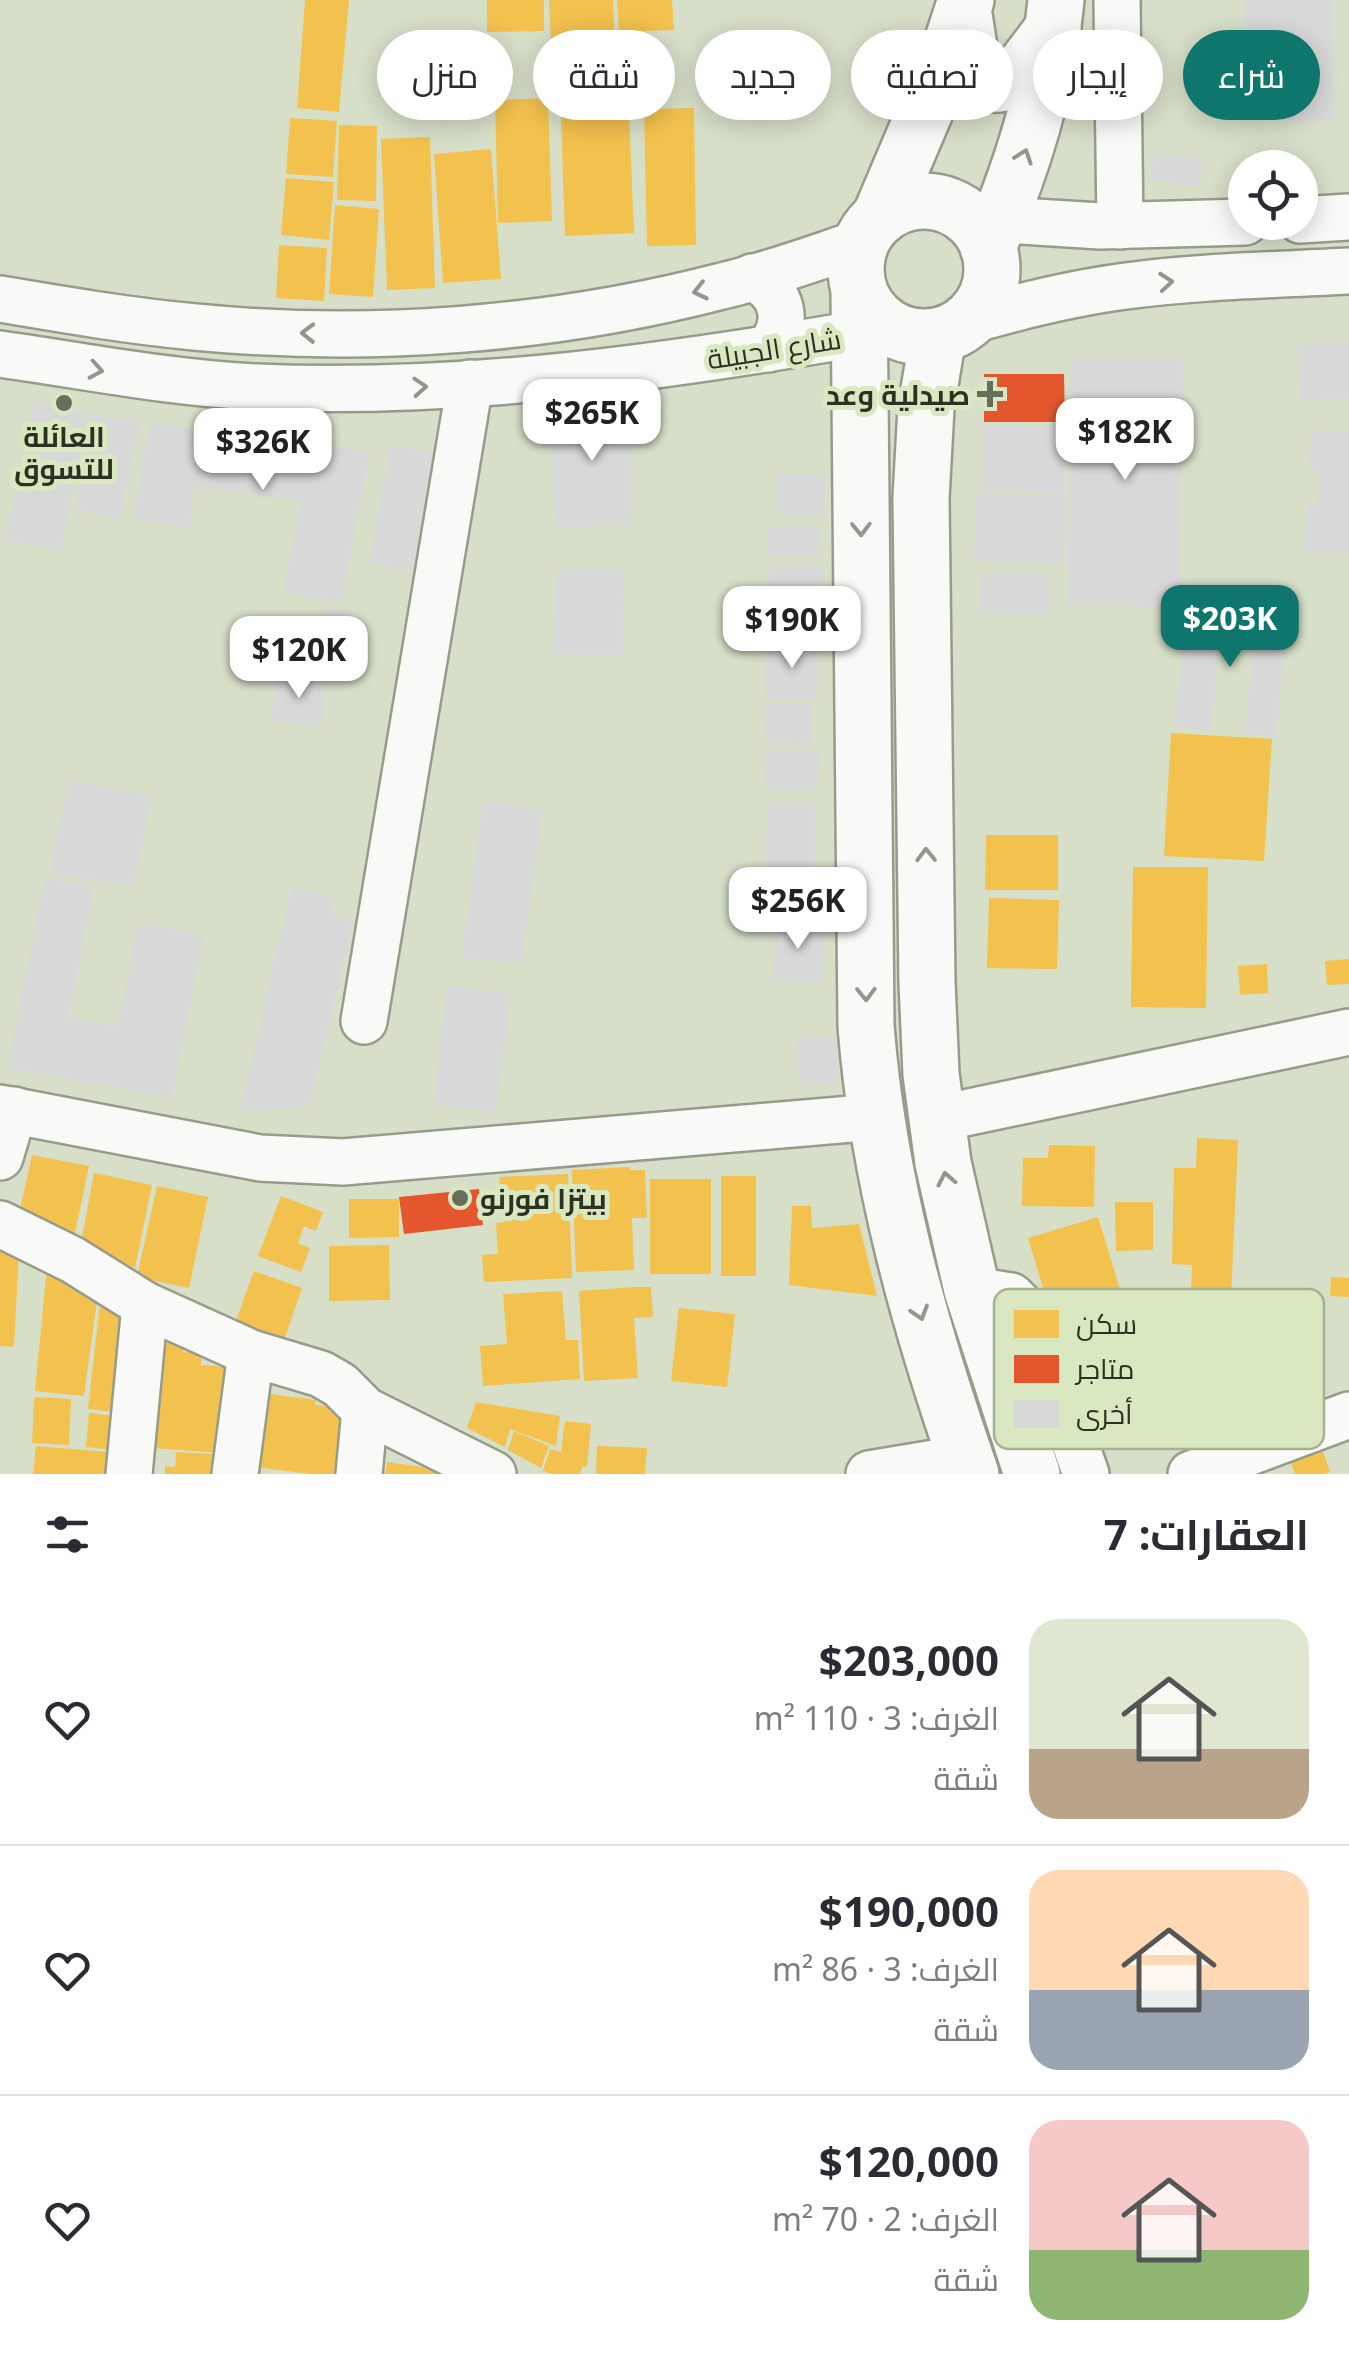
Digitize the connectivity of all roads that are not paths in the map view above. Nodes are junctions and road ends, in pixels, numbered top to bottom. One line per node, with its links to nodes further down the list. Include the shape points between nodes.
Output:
1 (1117, 0): 7 (street)
2 (964, 5): 3 (main road, via 976,72 1002,85 1018,75); 12 (main road, via 944,64)
3 (1055, 14): 8 (main road, one-way to 3, via 1030,136)
4 (1349, 218): 5 (street)
5 (1318, 219)
6 (1228, 223): 7 (street)
7 (1110, 226): 8 (street); 11 (street, via 1090,230 1079,249 1085,276)
8 (986, 229): 12 (main road, via 992,262 987,294); 12 (main road, via 942,204 893,208)
9 (1349, 271): 11 (street, one-way to 9)
10 (752, 277): 12 (street); 13 (street, one-way to 13, via 576,316 349,334 197,328); 14 (street, via 779,303 780,328)
11 (1100, 290): 12 (street, via 1044,300)
12 (894, 296): 14 (street, شارع الجبيلة); 17 (main road); 18 (main road, via 931,372)
13 (0, 299)
14 (768, 350): 16 (street, شارع الجبيلة)
15 (0, 354): 16 (street, شارع الجبيلة, one-way to 16, via 253,387)
16 (470, 383): 19 (street)
17 (860, 444): 18 (main road, via 869,426 897,417 914,426); 22 (main road, one-way to 22, via 866,1026)
18 (922, 445): 23 (main road, one-way to 18, via 927,982)
19 (364, 1021)
20 (1349, 1032): 23 (street)
21 (7, 1109): 22 (street, via 260,1158 342,1162); 24 (street)
22 (876, 1117): 37 (main road, one-way to 37, via 908,1272)
23 (936, 1120): 26 (main road, one-way to 23)
24 (0, 1157)
25 (0, 1224): 28 (street)
26 (972, 1290): 27 (street); 30 (main road)
27 (994, 1293)
28 (145, 1305): 29 (street); 38 (street)
29 (250, 1353): 31 (street, via 321,1374); 39 (street)
30 (994, 1357)
31 (365, 1410): 40 (street); 41 (street)
32 (1349, 1415): 33 (street)
33 (1324, 1424)
34 (1024, 1449): 43 (main road)
35 (1077, 1449): 44 (street)
36 (1258, 1449): 45 (street)
37 (968, 1466): 42 (street)
38 (130, 1474)
39 (236, 1474)
40 (359, 1474)
41 (493, 1474)
42 (869, 1474)
43 (1032, 1474)
44 (1086, 1474)
45 (1191, 1474)

